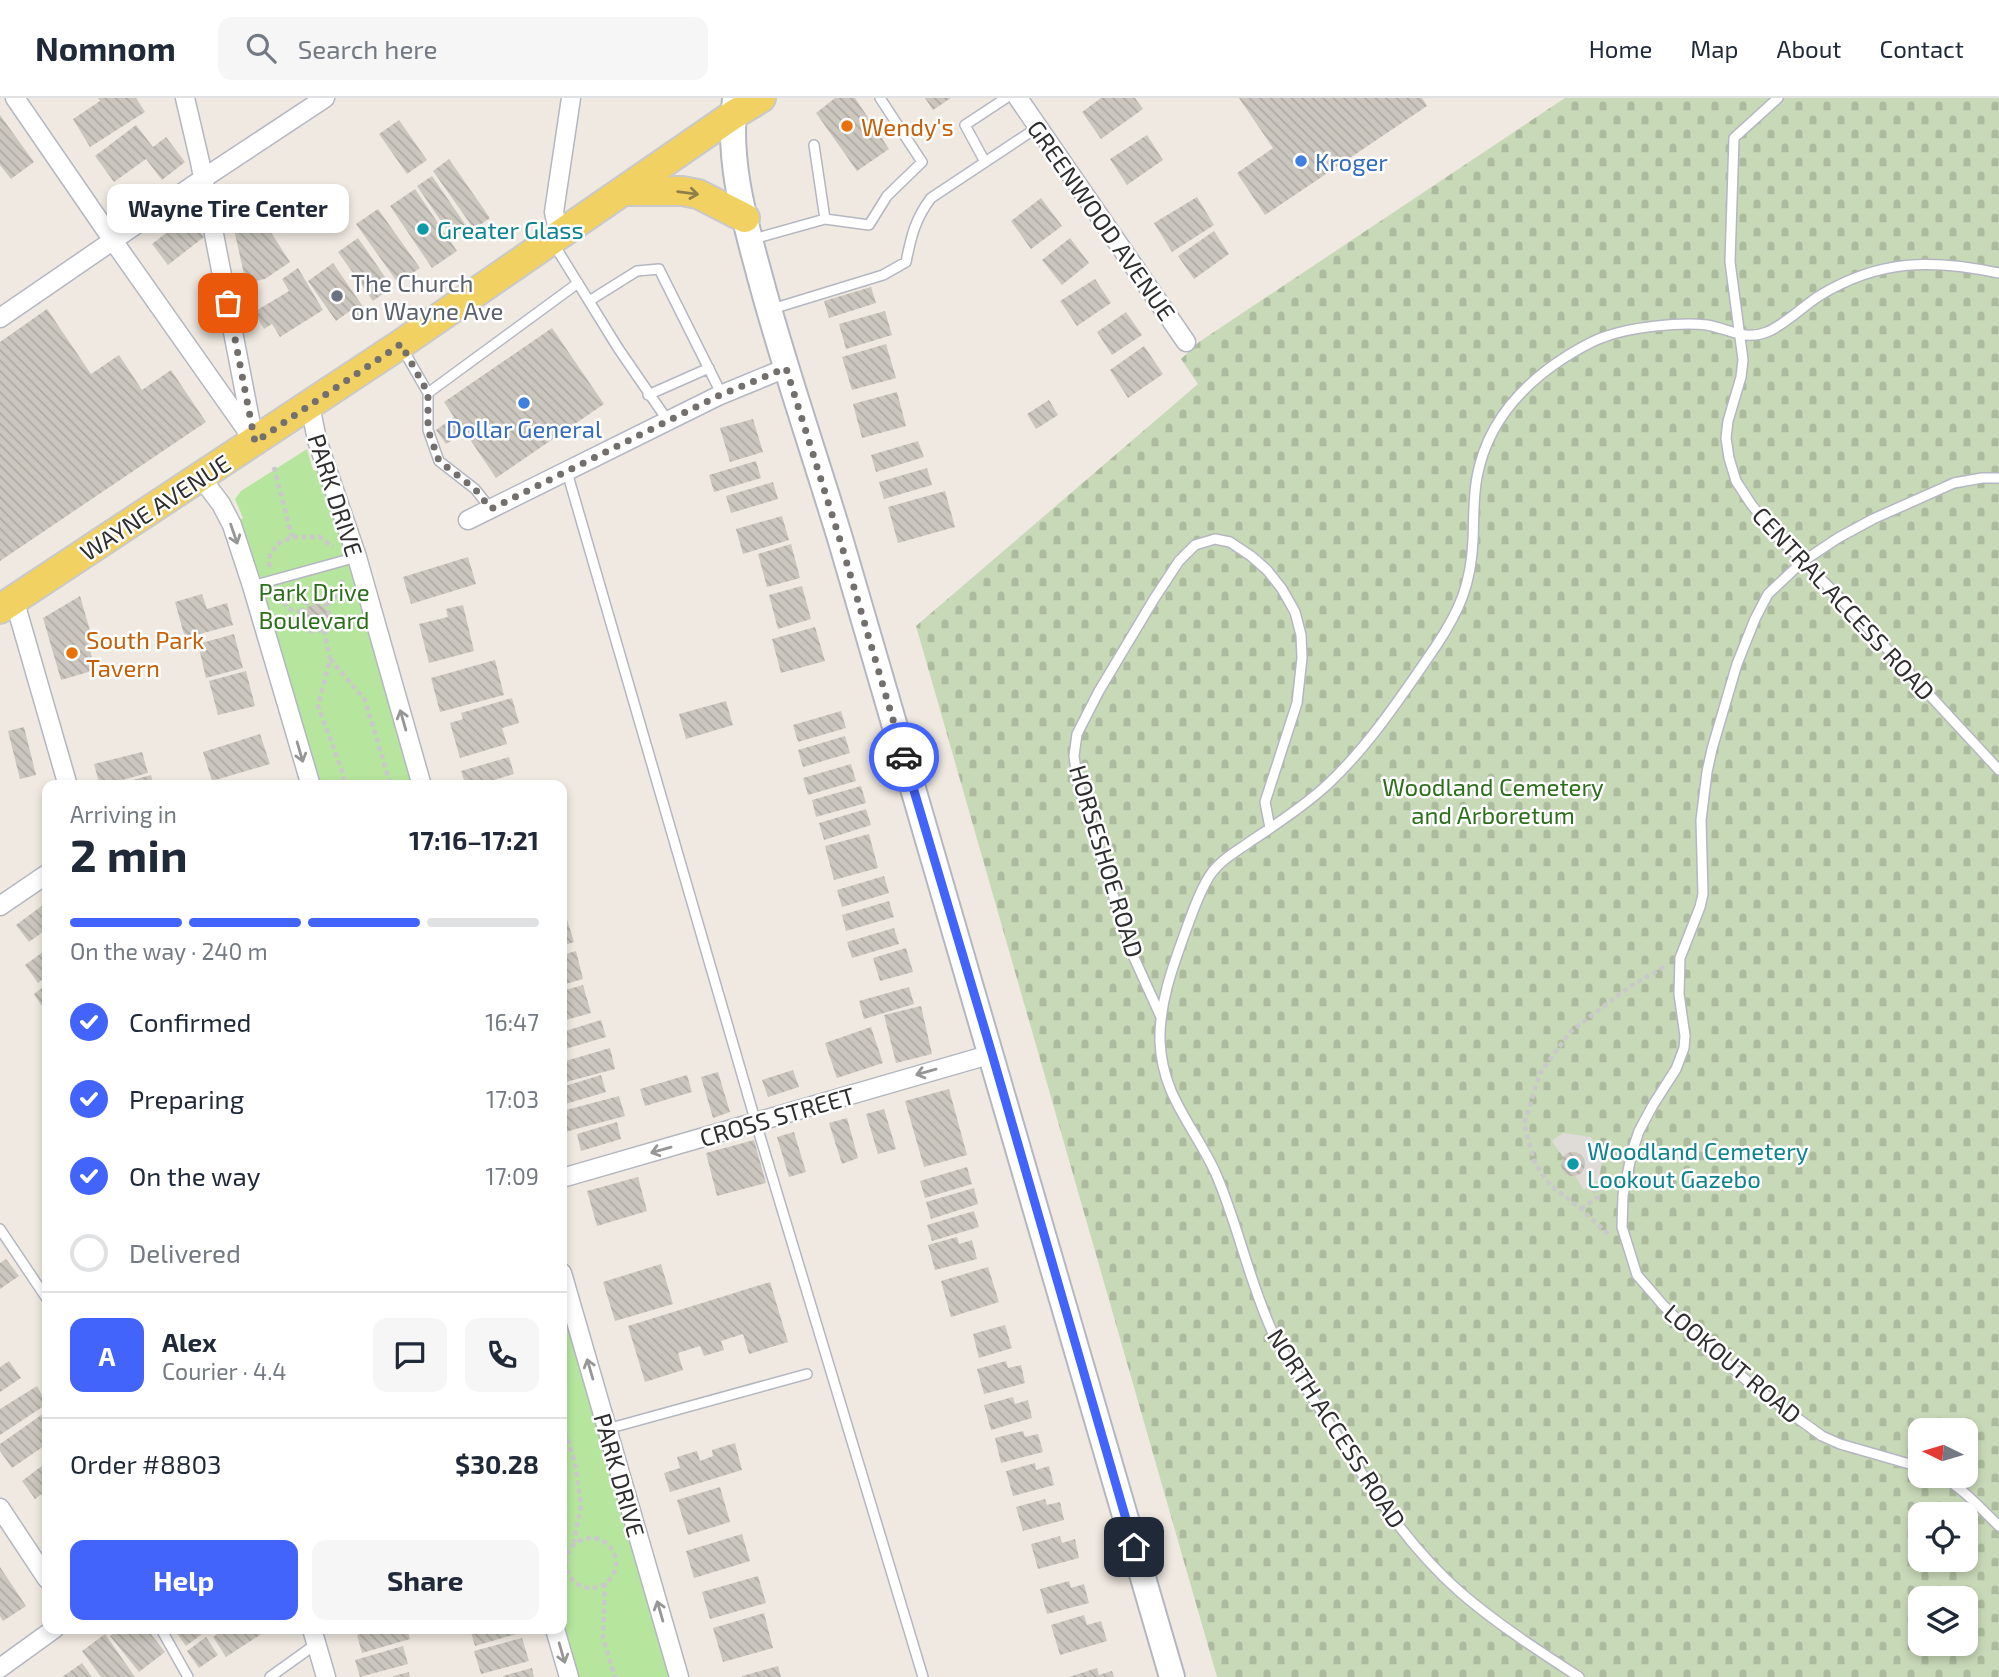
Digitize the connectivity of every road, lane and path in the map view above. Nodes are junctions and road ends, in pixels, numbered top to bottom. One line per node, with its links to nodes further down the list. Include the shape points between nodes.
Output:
1 (15, 98): 19 (street)
2 (185, 98): 14 (street)
3 (326, 98): 14 (street)
4 (571, 98): 18 (street, via 554,212)
5 (761, 98): 10 (main road, WAYNE AVENUE)
6 (880, 98): 16 (lane, via 922,162 887,196 869,225)
7 (1006, 98): 13 (lane, via 965,125)
8 (1018, 98): 11 (street, GREENWOOD AVENUE)
9 (1778, 98): 25 (lane, CENTRAL ACCESS ROAD, via 1734,138 1730,262)
10 (734, 107): 15 (main road, WAYNE AVENUE); 17 (street, via 734,160)
11 (1038, 127): 13 (lane); 26 (street, GREENWOOD AVENUE)
12 (814, 145): 16 (lane)
13 (985, 162): 23 (lane, via 931,198 919,214 906,262 883,275)
14 (204, 178): 19 (street); 35 (street)
15 (625, 191): 17 (main road, one-way to 17, via 698,194); 18 (main road, WAYNE AVENUE)
16 (825, 219): 17 (lane)
17 (747, 229): 23 (street)
18 (561, 235): 21 (lane); 27 (main road, WAYNE AVENUE)
19 (114, 242): 24 (street); 35 (street)
20 (1999, 273): 25 (lane, via 1923,263 1874,270 1830,289 1770,331)
21 (578, 284): 22 (lane); 30 (lane)
22 (589, 301): 28 (lane, via 637,271 659,269); 31 (lane)
23 (769, 310): 29 (street)
24 (0, 318)
25 (1741, 336): 45 (lane, CENTRAL ACCESS ROAD, via 1741,377 1726,433 1731,466 1751,504); 61 (lane, NORTH ACCESS ROAD, via 1694,324 1604,337 1552,366 1518,394 1490,437 1479,468 1469,578 1458,610 1360,750 1324,787)
26 (1186, 342)
27 (401, 344): 30 (lane); 33 (main road, WAYNE AVENUE)
28 (709, 368): 31 (lane); 32 (lane)
29 (786, 368): 32 (street); 66 (street)
30 (428, 393): 40 (lane, via 428,430 439,461 475,489)
31 (648, 395): 34 (lane)
32 (722, 395): 34 (street)
33 (310, 405): 35 (main road, WAYNE AVENUE); 44 (street, PARK DRIVE)
34 (668, 422): 37 (street)
35 (255, 442): 38 (main road, WAYNE AVENUE)
36 (274, 467): 42 (path)
37 (567, 472): 40 (street); 67 (lane)
38 (200, 476): 48 (street, one-way to 48, via 232,525); 50 (main road, WAYNE AVENUE)
39 (1999, 478): 45 (lane, LOOKOUT ROAD, via 1962,481 1921,496 1856,528)
40 (491, 509): 41 (street)
41 (468, 520)
42 (292, 537): 43 (path, via 320,537); 46 (path, via 277,544 270,555)
43 (334, 547)
44 (356, 557): 48 (lane); 60 (street, PARK DRIVE, one-way to 44)
45 (1802, 562): 55 (lane, CENTRAL ACCESS ROAD); 64 (lane, LOOKOUT ROAD, via 1768,594 1737,664 1703,795 1700,907)
46 (270, 568)
47 (344, 575): 51 (path, via 338,593)
48 (252, 586): 57 (street, one-way to 57)
49 (277, 596): 52 (path, via 289,609)
50 (7, 604): 56 (street)
51 (327, 605): 52 (path, via 308,602); 53 (path, via 331,625)
52 (301, 611): 53 (path, via 308,631)
53 (324, 630): 54 (path)
54 (330, 659): 58 (path, via 318,706); 59 (path, via 365,700)
55 (1999, 770)
56 (66, 780)
57 (308, 780)
58 (344, 780)
59 (389, 780)
60 (420, 780)
61 (1270, 828): 65 (lane, NORTH ACCESS ROAD, via 1223,859 1206,882 1172,969); 65 (lane, HORSESHOE ROAD, via 1265,802 1297,703 1301,635 1295,612 1267,570 1230,542 1215,538 1195,545 1154,599 1077,734 1074,755 1078,784 1131,951)
62 (42, 877): 63 (street)
63 (0, 906)
64 (1680, 958): 70 (path, via 1629,987 1570,1032 1540,1073 1524,1124 1535,1164 1550,1185); 72 (lane, LOOKOUT ROAD, via 1684,1048 1632,1152 1622,1211)
65 (1161, 1017): 100 (lane, NORTH ACCESS ROAD, via 1161,1056 1174,1100 1215,1174 1264,1311 1292,1366 1426,1559 1493,1619)
66 (992, 1054): 67 (street, CROSS STREET, one-way to 67); 99 (street)
67 (755, 1123): 68 (street, CROSS STREET, one-way to 68); 98 (lane)
68 (567, 1177)
69 (1591, 1185): 70 (path, via 1598,1197)
70 (1581, 1209): 72 (path, via 1605,1233)
71 (0, 1229): 74 (lane)
72 (1627, 1242): 78 (lane, LOOKOUT ROAD, via 1637,1275 1650,1291 1753,1386 1822,1436)
73 (567, 1290): 76 (street, PARK DRIVE, one-way to 73)
74 (42, 1292)
75 (807, 1374): 76 (lane)
76 (607, 1429): 97 (street, PARK DRIVE, one-way to 76)
77 (567, 1438): 82 (path, via 581,1505)
78 (1908, 1464)
79 (1958, 1488): 81 (lane)
80 (0, 1508): 84 (street)
81 (1999, 1526)
82 (574, 1543): 83 (path); 86 (path, via 590,1537 611,1548 616,1562)
83 (567, 1555)
84 (42, 1571)
85 (567, 1572): 86 (path, via 581,1586)
86 (606, 1583): 96 (path, via 603,1637)
87 (47, 1634): 91 (street)
88 (164, 1634): 92 (lane)
89 (556, 1634): 95 (street, one-way to 95)
90 (314, 1637): 93 (lane); 94 (street)
91 (0, 1668)
92 (188, 1677)
93 (270, 1677)
94 (326, 1677)
95 (569, 1677)
96 (615, 1677)
97 (679, 1677)
98 (923, 1677)
99 (1172, 1677)
100 (1579, 1677)

